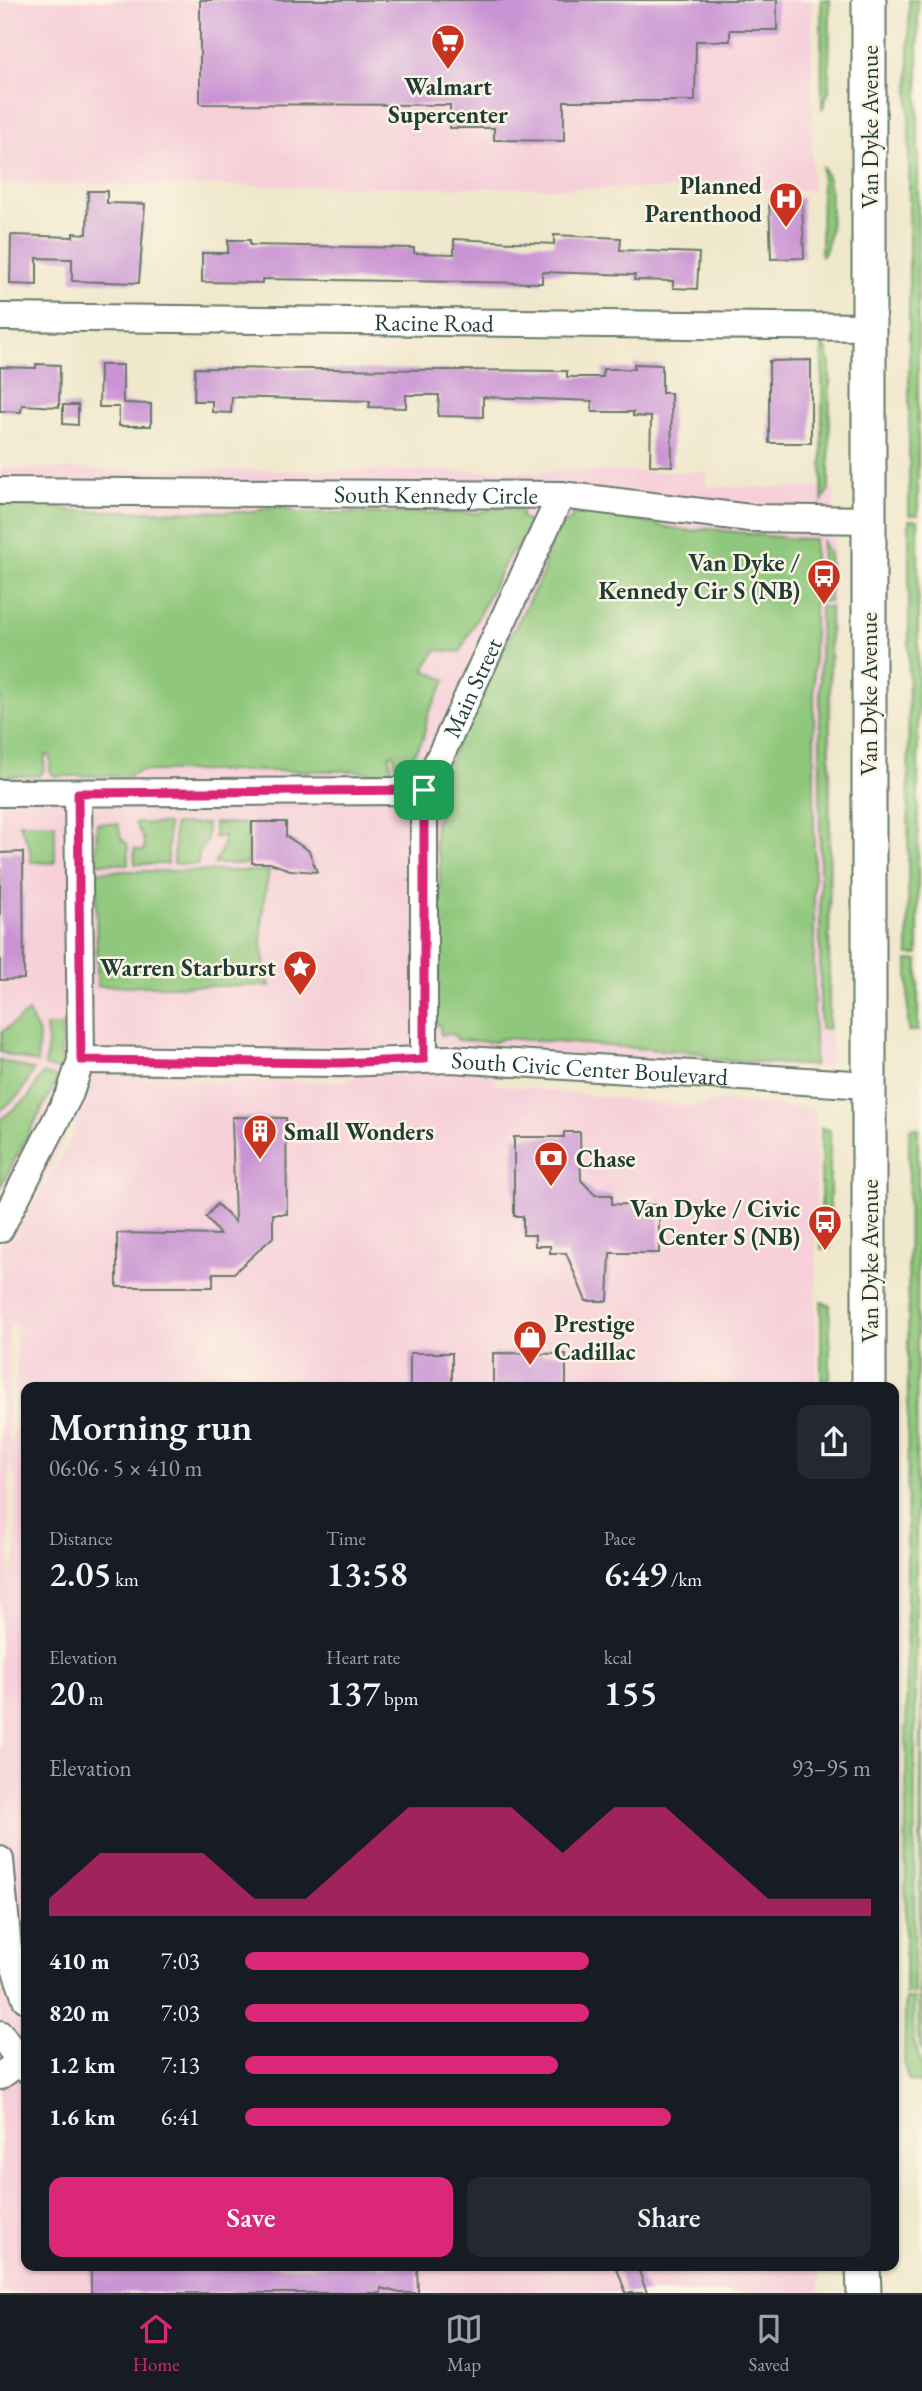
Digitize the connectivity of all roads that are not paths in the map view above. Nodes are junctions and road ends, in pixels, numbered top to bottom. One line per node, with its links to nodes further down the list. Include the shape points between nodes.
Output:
1 (869, 0): 3 (main road, Van Dyke Avenue)
2 (0, 317): 3 (street, Racine Road)
3 (868, 327): 6 (main road, Van Dyke Avenue)
4 (0, 491): 5 (street, South Kennedy Circle)
5 (561, 495): 6 (street, South Kennedy Circle, via 737,517); 7 (street, Main Street)
6 (869, 520): 12 (main road, Van Dyke Avenue)
7 (424, 790): 9 (street); 10 (street, Main Street)
8 (0, 793): 9 (street)
9 (78, 793): 11 (street)
10 (424, 1059): 11 (street, South Civic Center Boulevard, via 341,1063); 12 (street, South Civic Center Boulevard)
11 (81, 1060): 13 (street, via 70,1093)
12 (868, 1086): 14 (main road, Van Dyke Avenue)
13 (0, 1230)
14 (869, 1382)
15 (0, 1860): 16 (street, via 8,1948)
16 (21, 1985)
17 (0, 2034): 18 (street)
18 (18, 2066)
19 (863, 2271): 20 (main road)
20 (864, 2293)

